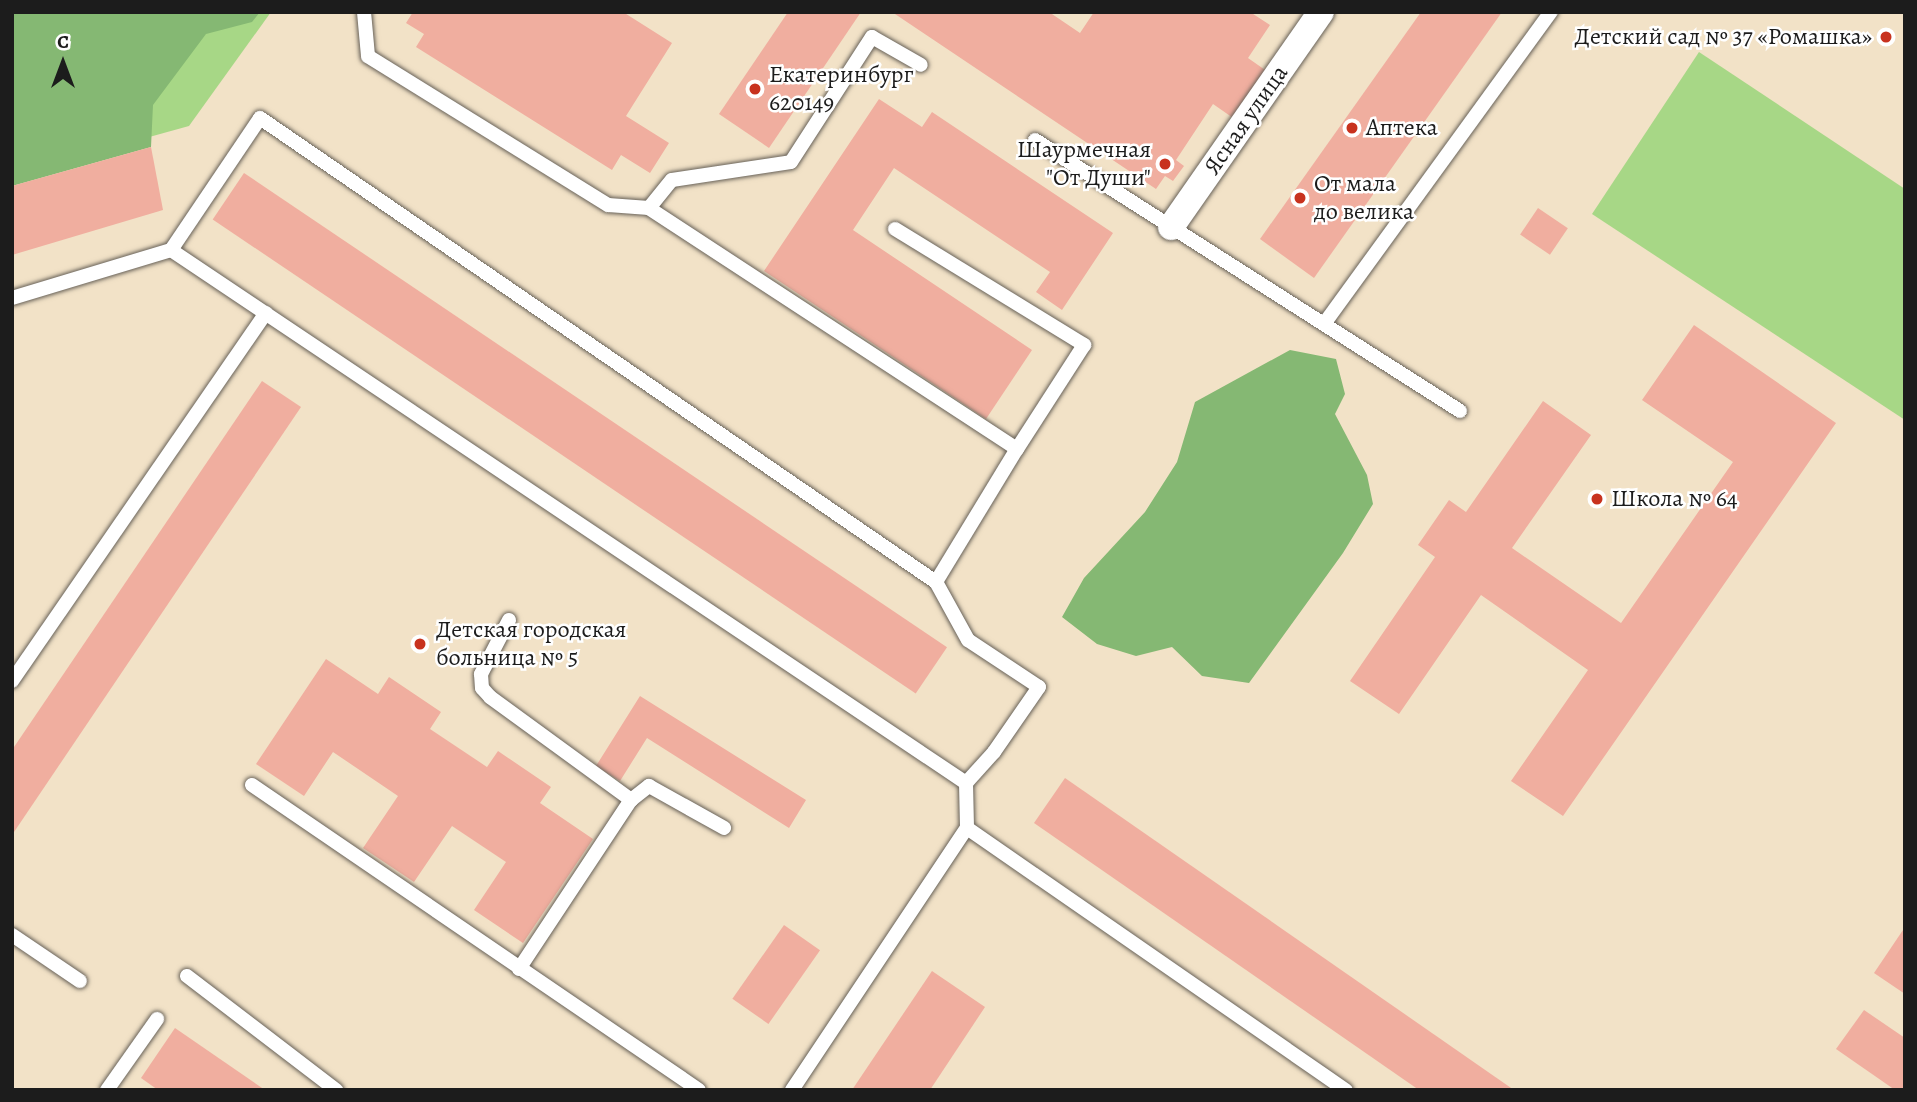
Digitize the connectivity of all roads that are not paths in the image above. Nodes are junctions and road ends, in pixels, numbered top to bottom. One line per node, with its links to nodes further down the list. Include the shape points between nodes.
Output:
1 (364, 12): 6 (lane, via 368,55 608,205)
2 (1321, 12): 7 (street, Ясная улица)
3 (1551, 12): 12 (lane)
4 (921, 65): 6 (lane, via 872,37 791,162 672,180)
5 (1035, 140): 7 (lane)
6 (649, 208): 14 (lane)
7 (1171, 227): 12 (lane)
8 (895, 229): 14 (lane, via 1084,345)
9 (171, 250): 10 (lane); 11 (lane); 15 (lane, via 260,118)
10 (12, 298)
11 (266, 313): 17 (lane); 18 (lane)
12 (1324, 324): 13 (lane)
13 (1460, 411)
14 (1017, 449): 15 (lane)
15 (936, 582): 18 (lane, via 968,640 1039,687 994,752)
16 (509, 620): 20 (lane, via 481,674 482,688)
17 (12, 681)
18 (966, 782): 22 (lane)
19 (252, 785): 24 (lane)
20 (631, 800): 21 (lane, via 649,786); 24 (lane)
21 (724, 828)
22 (967, 828): 31 (lane); 32 (lane)
23 (12, 935): 26 (lane)
24 (519, 969): 30 (lane)
25 (187, 976): 29 (lane)
26 (80, 981)
27 (158, 1019): 28 (lane)
28 (107, 1090)
29 (335, 1090)
30 (699, 1090)
31 (792, 1090)
32 (1346, 1090)

